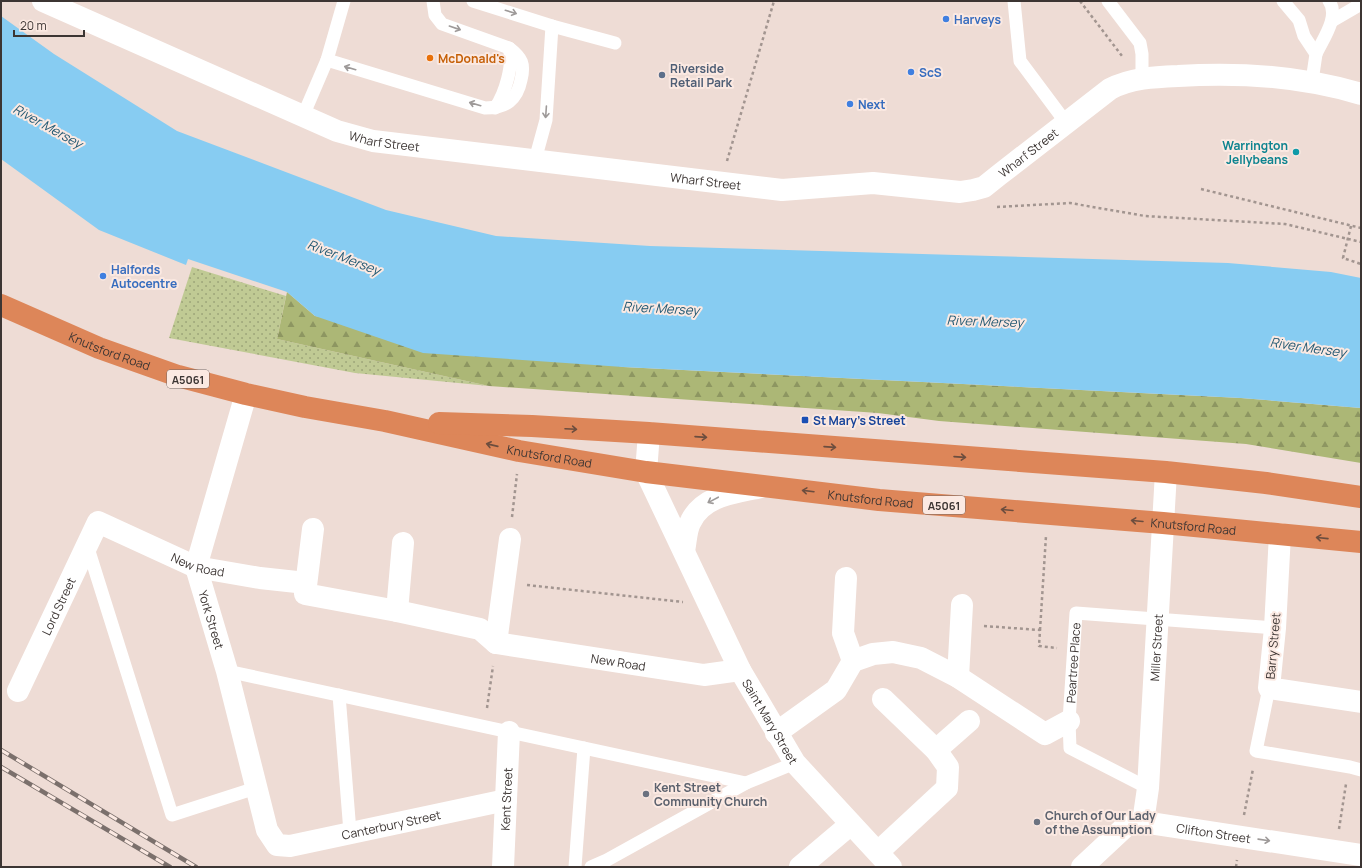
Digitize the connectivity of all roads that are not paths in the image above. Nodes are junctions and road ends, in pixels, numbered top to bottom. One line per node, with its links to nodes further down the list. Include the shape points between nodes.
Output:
1 (43, 1): 18 (street, Wharf Street)
2 (344, 1): 14 (lane)
3 (434, 1): 14 (lane, one-way to 14, via 435,15 442,24 509,48 518,54 524,71 514,98 495,108 486,108)
4 (473, 1): 11 (lane, one-way to 11)
5 (1014, 1): 19 (lane, via 1020,61)
6 (1108, 1): 15 (lane, via 1140,43)
7 (1283, 1): 13 (lane, via 1299,20 1304,36)
8 (1329, 1): 10 (lane, via 1332,6)
9 (1361, 4): 10 (lane)
10 (1332, 21): 13 (lane)
11 (552, 26): 12 (lane); 20 (lane, one-way to 20, via 546,120)
12 (615, 43)
13 (1316, 54): 16 (lane)
14 (327, 60): 18 (lane)
15 (1142, 78): 16 (street, Wharf Street, via 1213,73); 19 (street, Wharf Street, via 1110,89)
16 (1312, 81): 17 (street, Wharf Street)
17 (1361, 94)
18 (303, 116): 20 (street, Wharf Street, via 373,141)
19 (1067, 124): 20 (street, Wharf Street, via 984,187 960,192 873,183 782,190)
20 (535, 160)
21 (1, 305): 22 (highway, Knutsford Road / A5061, via 99,348 178,376)
22 (246, 394): 23 (highway, Knutsford Road / A5061); 38 (street)
23 (386, 421): 24 (highway, Knutsford Road / A5061, one-way to 24); 25 (highway, Knutsford Road / A5061, one-way to 23, via 519,452)
24 (650, 433): 25 (street); 26 (highway, Knutsford Road / A5061, one-way to 26)
25 (646, 472): 27 (highway, Knutsford Road / A5061); 37 (street, Saint Mary Street)
26 (1166, 472): 28 (highway, Knutsford Road / A5061); 30 (street, Miller Street)
27 (764, 486): 30 (highway, Knutsford Road / A5061, one-way to 27, via 879,500); 37 (street, one-way to 37, via 720,496 701,506 690,522)
28 (1361, 497)
29 (98, 522): 36 (street, Lord Street); 38 (street, New Road)
30 (1162, 523): 32 (highway, Knutsford Road / A5061); 43 (street, Miller Street)
31 (313, 529): 40 (street)
32 (1280, 534): 34 (highway, Knutsford Road / A5061, one-way to 32); 44 (street, Barry Street)
33 (510, 539): 45 (street)
34 (1361, 542)
35 (403, 543): 41 (street)
36 (87, 545): 51 (street, Lord Street); 64 (lane, via 172,815)
37 (684, 551): 47 (street, Saint Mary Street)
38 (196, 567): 40 (street, New Road); 48 (street, York Street)
39 (846, 578): 46 (street, via 843,633)
40 (306, 583): 41 (street, via 306,594)
41 (397, 611): 45 (street, via 480,629)
42 (962, 615): 49 (street)
43 (1157, 619): 44 (lane, Peartree Place); 56 (lane, Peartree Place, via 1076,612); 65 (street, Miller Street)
44 (1275, 628): 50 (street, Barry Street)
45 (496, 643): 47 (street, New Road, via 704,675)
46 (853, 661): 49 (street, via 873,654 893,652 921,658); 58 (street, via 836,690)
47 (740, 670): 58 (street, Saint Mary Street)
48 (227, 671): 52 (lane); 64 (street, York Street)
49 (958, 678): 56 (street, via 1045,734)
50 (1269, 688): 54 (street, Barry Street); 62 (lane, via 1256,751)
51 (18, 691)
52 (339, 695): 57 (lane); 69 (lane)
53 (883, 698): 60 (street)
54 (1361, 702)
55 (969, 721): 60 (street)
56 (1069, 722): 65 (lane, Peartree Place, via 1070,748)
57 (509, 732): 59 (lane); 66 (street, Kent Street)
58 (776, 733): 61 (street, Saint Mary Street)
59 (584, 748): 63 (lane); 75 (lane)
60 (936, 750): 72 (street, via 948,767 947,788)
61 (795, 764): 63 (lane); 68 (street, Saint Mary Street)
62 (1355, 768)
63 (746, 783): 73 (lane)
64 (256, 788): 70 (street, York Street, via 267,830)
65 (1148, 788): 67 (street, Miller Street)
66 (506, 800): 69 (street, Canterbury Street); 74 (street, Kent Street)
67 (1142, 822): 71 (street, Clifton Street, one-way to 71); 78 (street, Clifton Street, via 1126,826)
68 (851, 824): 72 (street, Saint Mary Street); 77 (street)
69 (350, 832): 70 (street, Canterbury Street, via 290,846)
70 (277, 845)
71 (1361, 855)
72 (884, 859)
73 (613, 864): 76 (lane)
74 (503, 867)
75 (575, 867)
76 (591, 867)
77 (800, 867)
78 (1082, 867)

